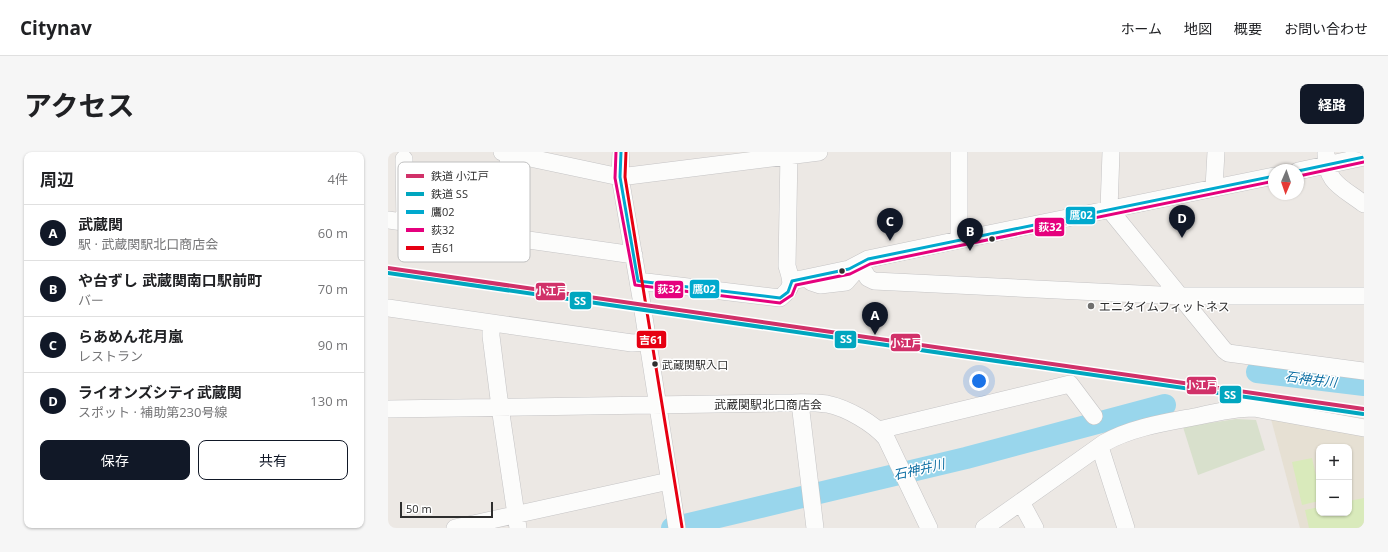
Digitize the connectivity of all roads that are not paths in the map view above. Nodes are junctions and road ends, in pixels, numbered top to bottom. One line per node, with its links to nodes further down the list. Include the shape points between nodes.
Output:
1 (621, 152): 13 (street)
2 (819, 152): 7 (street)
3 (960, 152): 20 (street)
4 (1111, 152): 18 (street)
5 (1216, 152): 15 (street)
6 (506, 153): 13 (street)
7 (789, 154): 13 (street); 24 (street, via 787,266)
8 (1364, 157): 10 (street)
9 (404, 159): 11 (street)
10 (1325, 159): 12 (street); 16 (street, via 1331,179)
11 (404, 162)
12 (1304, 168)
13 (620, 177): 22 (street)
14 (1268, 177): 15 (street)
15 (1214, 188): 18 (street)
16 (1364, 204)
17 (398, 206): 19 (street)
18 (1109, 209): 20 (street); 26 (street)
19 (396, 221)
20 (959, 240): 23 (street, via 868,259)
21 (530, 241): 22 (street)
22 (634, 255): 25 (street)
23 (857, 266): 24 (street, via 846,282 840,284 820,285); 26 (street, via 874,281)
24 (798, 280): 25 (street, via 780,298)
25 (638, 282): 30 (street)
26 (1180, 296): 27 (street); 31 (street, via 1228,353)
27 (1364, 296)
28 (388, 308): 29 (street)
29 (491, 324): 30 (street, via 632,343); 34 (street)
30 (647, 342): 33 (street)
31 (1364, 372)
32 (800, 403): 33 (street, 武蔵関駅北口商店会); 38 (street, 武蔵関駅北口商店会, via 828,404 844,409); 45 (street)
33 (657, 404): 34 (street, 武蔵関駅北口商店会); 40 (street)
34 (500, 407): 35 (street, 武蔵関駅北口商店会); 42 (street)
35 (388, 409)
36 (1094, 416): 38 (street, via 1070,384)
37 (1364, 428): 39 (street, via 1254,408 1240,408 1119,435)
38 (879, 430): 46 (street, 武蔵関駅北口商店会, via 886,438)
39 (1100, 447): 41 (street); 49 (street)
40 (669, 481): 42 (street); 43 (street)
41 (1022, 502): 47 (street); 48 (street)
42 (517, 521): 44 (street)
43 (676, 523)
44 (454, 528)
45 (815, 528)
46 (929, 528)
47 (984, 528)
48 (1035, 528)
49 (1126, 528)

